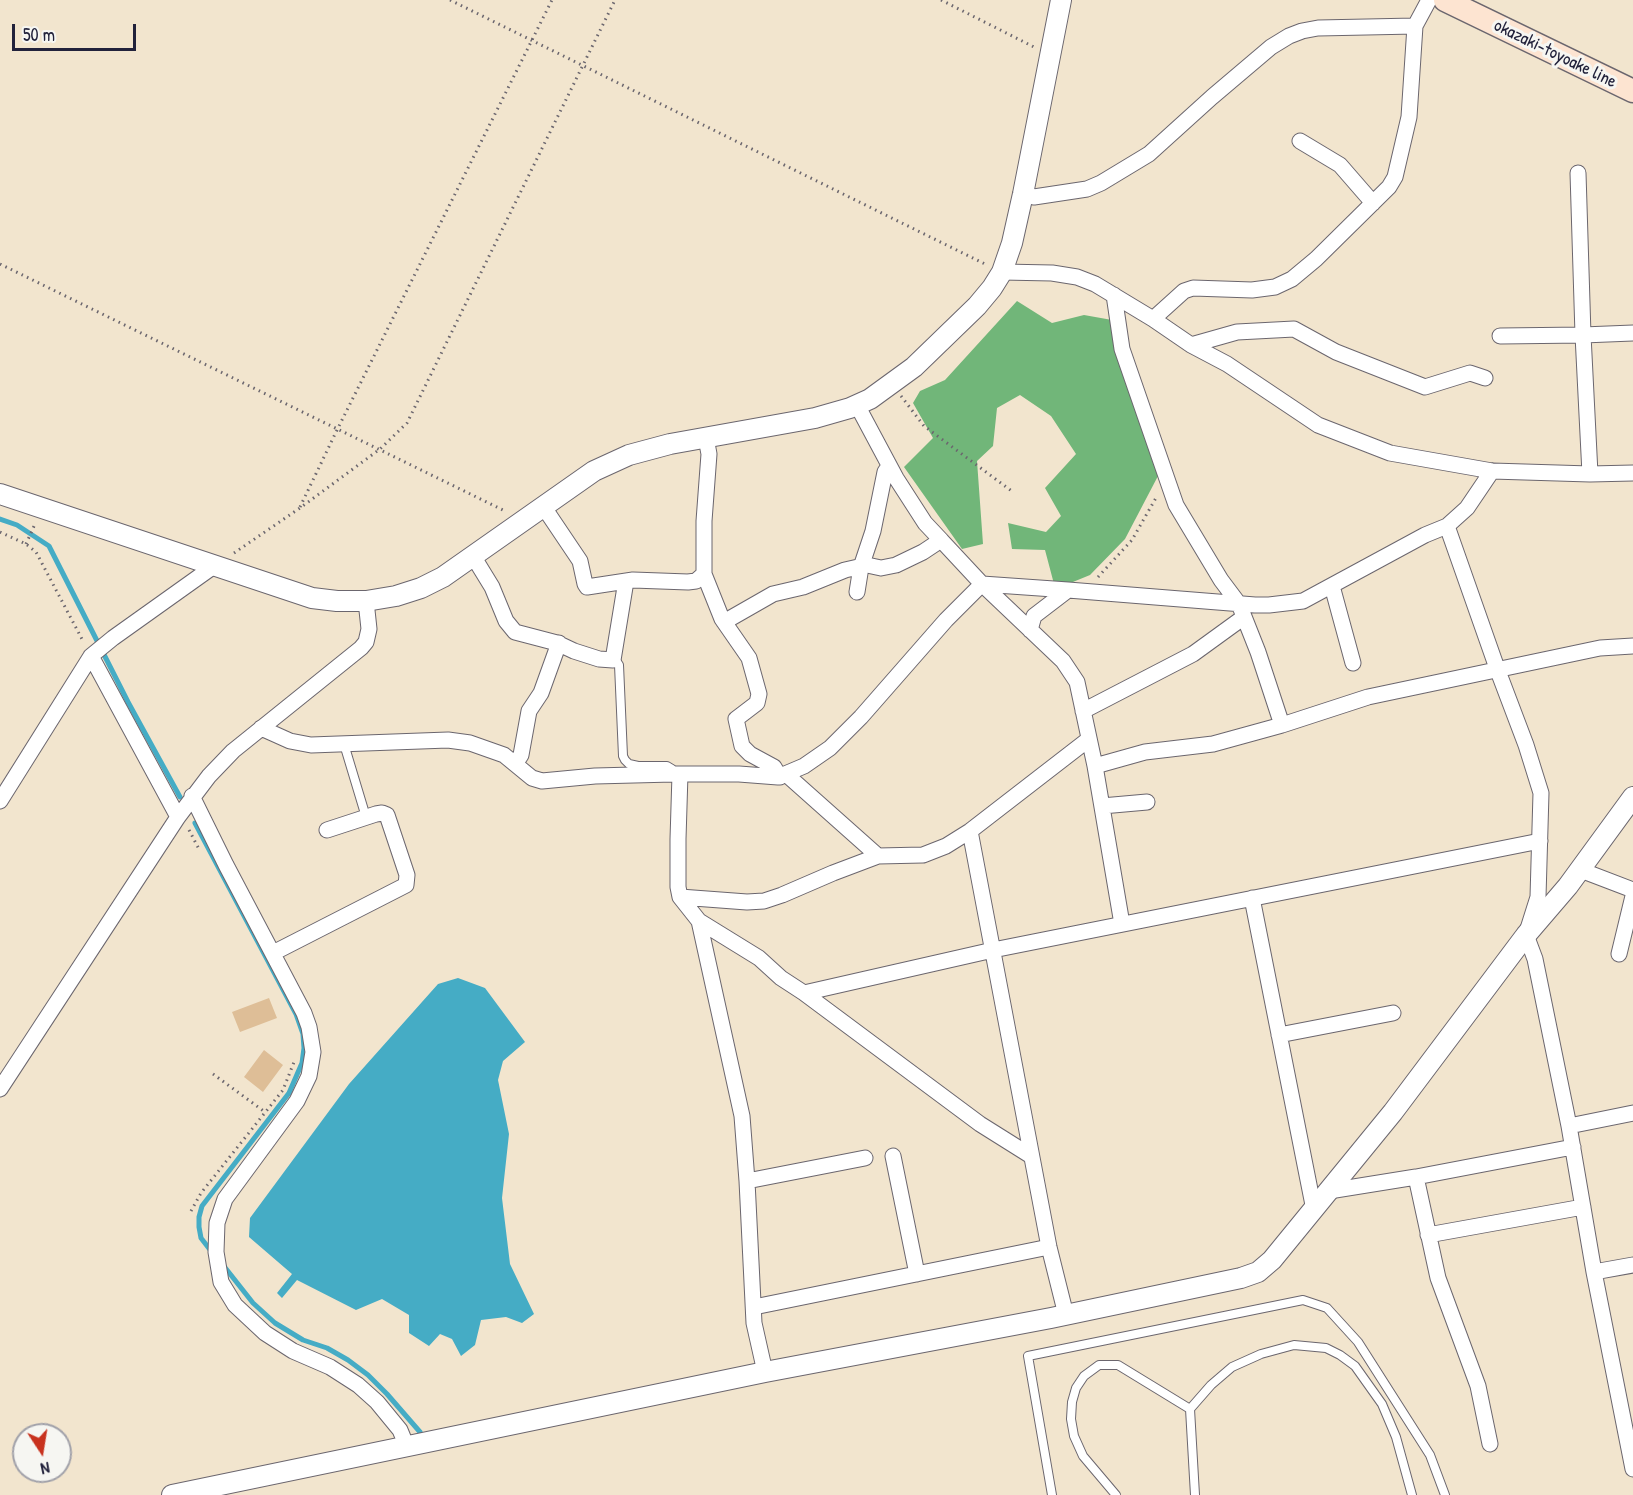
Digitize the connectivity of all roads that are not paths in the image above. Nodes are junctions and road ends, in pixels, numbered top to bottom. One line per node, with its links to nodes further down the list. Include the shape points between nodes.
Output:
1 (1061, 0): 8 (street)
2 (1429, 0): 4 (street)
3 (1445, 0): 5 (main road, okazaki-toyoake line)
4 (1415, 26): 8 (street, via 1318,28 1289,36 1271,47 1149,154 1101,183 1087,189); 9 (street, via 1409,117 1395,177)
5 (1633, 91)
6 (1300, 141): 9 (street, via 1340,165)
7 (1578, 173): 14 (street)
8 (1023, 194): 10 (street)
9 (1373, 203): 12 (street, via 1292,279 1275,287 1252,290 1193,288 1184,291)
10 (1002, 272): 11 (street, via 1077,276); 18 (street, via 977,306 914,367)
11 (1114, 295): 12 (street); 38 (street, via 1122,349 1176,505)
12 (1153, 319): 16 (street)
13 (1633, 333): 14 (street)
14 (1583, 335): 15 (street); 23 (street)
15 (1500, 336)
16 (1191, 345): 17 (street, via 1237,332 1294,329 1336,352 1425,387 1470,374); 21 (street, via 1227,364 1318,425 1390,453)
17 (1485, 378)
18 (857, 405): 19 (street, via 815,418); 20 (street)
19 (706, 438): 25 (street, via 629,454 594,471); 31 (street, via 709,454)
20 (889, 466): 27 (street); 30 (street)
21 (1492, 471): 23 (street); 26 (street, via 1467,508)
22 (1633, 473): 23 (street)
23 (1590, 474)
24 (0, 494): 29 (street)
25 (543, 506): 28 (street); 32 (street, via 580,561 587,587)
26 (1447, 526): 34 (street); 46 (street)
27 (940, 540): 30 (street, via 896,565); 33 (street)
28 (473, 556): 37 (street, via 421,588); 41 (street, via 510,628)
29 (214, 566): 37 (street, via 312,598); 43 (street)
30 (861, 567): 36 (street); 39 (street, via 773,594)
31 (704, 574): 32 (street, via 688,582); 39 (street)
32 (626, 581): 44 (street)
33 (982, 584): 35 (street); 40 (street); 55 (street, via 830,748)
34 (1332, 586): 38 (street, via 1303,601); 45 (street)
35 (1068, 590): 38 (street); 40 (street, via 1034,616)
36 (857, 592)
37 (366, 601): 49 (street, via 366,642)
38 (1241, 610): 47 (street, via 1194,654); 48 (street)
39 (724, 622): 55 (street, via 749,658 760,698 736,719 742,746)
40 (1030, 630): 47 (street, via 1063,660 1077,682)
41 (559, 643): 44 (street, via 598,659); 52 (street, via 541,693 529,711)
42 (1633, 646): 46 (street, via 1600,648)
43 (94, 654): 57 (street); 61 (street)
44 (613, 660): 54 (lane, via 619,665 624,760 638,766 667,766)
45 (1353, 663)
46 (1498, 671): 48 (street, via 1368,697); 65 (street, via 1540,793)
47 (1083, 711): 50 (street)
48 (1282, 725): 53 (street, via 1213,744 1145,752)
49 (261, 728): 51 (street, via 290,741); 59 (street, via 217,768)
50 (1089, 740): 53 (street); 64 (street)
51 (344, 744): 52 (street, via 448,740 504,755); 62 (lane)
52 (515, 764): 54 (street, via 542,781)
53 (1095, 766): 60 (street)
54 (677, 774): 55 (street); 70 (street)
55 (784, 776): 66 (street)
56 (1633, 797): 67 (street)
57 (0, 801)
58 (1146, 802): 60 (street)
59 (195, 803): 61 (street); 76 (street)
60 (1102, 806): 73 (street)
61 (178, 817): 81 (street)
62 (366, 817): 63 (street); 76 (street, via 387,815 408,875 406,885)
63 (327, 830)
64 (970, 831): 66 (street, via 923,855); 75 (street)
65 (1540, 841): 71 (street); 74 (street, via 1538,897)
66 (878, 856): 70 (street, via 764,901)
67 (1578, 869): 68 (street); 74 (street)
68 (1633, 890)
69 (1633, 896): 77 (street)
70 (680, 897): 72 (street)
71 (1252, 898): 73 (street); 80 (street)
72 (699, 921): 78 (street, via 759,958); 89 (street, via 742,1116)
73 (1122, 924): 75 (street)
74 (1526, 935): 83 (street, via 1535,959); 90 (street)
75 (993, 950): 78 (street); 86 (street)
76 (273, 953): 104 (street, via 305,1016 313,1064 297,1101 225,1199 217,1223 221,1282 235,1305 265,1334 292,1351 330,1366 358,1385 400,1430)
77 (1619, 954)
78 (804, 993): 86 (street, via 980,1124)
79 (1393, 1013): 80 (street)
80 (1279, 1035): 92 (street)
81 (2, 1083)
82 (1633, 1113): 83 (street)
83 (1569, 1126): 84 (street)
84 (1573, 1148): 88 (street); 91 (street)
85 (893, 1156): 97 (street)
86 (1031, 1156): 94 (street)
87 (865, 1158): 89 (street)
88 (1416, 1178): 90 (street); 93 (street)
89 (747, 1181): 98 (street)
90 (1329, 1191): 92 (street)
91 (1583, 1207): 93 (street); 96 (street)
92 (1314, 1210): 99 (street, via 1258,1272)
93 (1428, 1235): 103 (street, via 1438,1278 1478,1386)
94 (1049, 1247): 97 (street); 99 (street)
95 (1633, 1265): 96 (street)
96 (1594, 1272): 102 (street)
97 (917, 1274): 98 (street)
98 (754, 1307): 100 (street)
99 (1066, 1314): 100 (street)
100 (765, 1372): 104 (street)
101 (1190, 1409): 108 (lane, via 1118,1365 1100,1365 1084,1376 1072,1402 1074,1436 1083,1456); 109 (lane); 110 (lane, via 1232,1367 1294,1345 1326,1348 1355,1366 1382,1404)
102 (1630, 1433): 105 (street)
103 (1490, 1444)
104 (407, 1447): 106 (street)
105 (1633, 1469)
106 (172, 1495)
107 (1052, 1495): 111 (lane, via 1028,1356 1304,1300 1327,1308 1358,1342 1430,1455)
108 (1116, 1495)
109 (1195, 1495)
110 (1412, 1495)
111 (1444, 1495)

